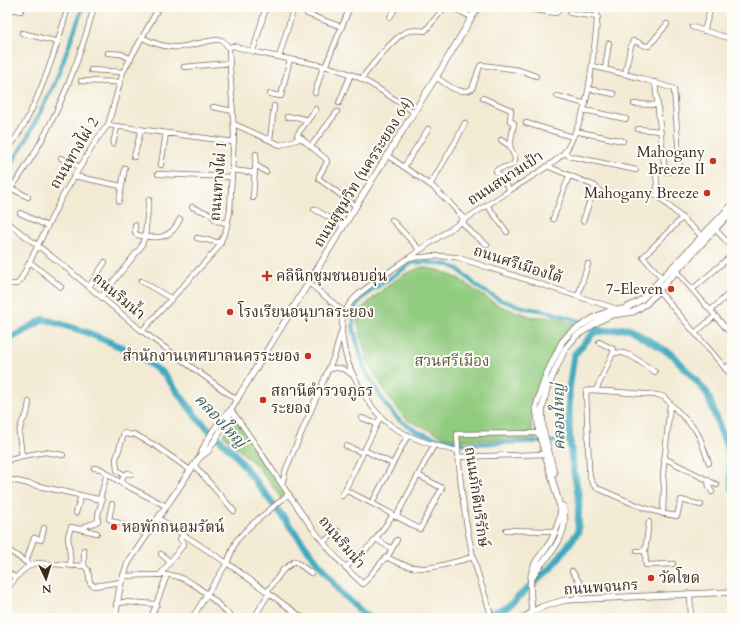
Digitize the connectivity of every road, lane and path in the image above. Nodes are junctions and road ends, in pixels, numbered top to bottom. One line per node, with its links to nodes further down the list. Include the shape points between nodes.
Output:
1 (68, 7): 29 (street)
2 (94, 7): 116 (street, via 54,117 30,162)
3 (159, 7): 27 (street, ถนนทางไผ่ 2)
4 (266, 7): 32 (street)
5 (294, 7): 34 (street)
6 (350, 7): 23 (street)
7 (395, 7): 19 (street)
8 (444, 7): 48 (street, via 425,31 404,33 390,45)
9 (450, 7): 20 (street)
10 (478, 7): 20 (street, ถนนสุขุมวิท (นครระยอง 64))
11 (531, 7): 12 (street, via 534,10 556,13)
12 (558, 7)
13 (598, 7): 21 (street, ถนนสนามเป้า)
14 (711, 7): 25 (street)
15 (7, 8): 16 (street)
16 (22, 12)
17 (570, 13): 21 (street)
18 (307, 14): 23 (street)
19 (390, 17)
20 (472, 17): 47 (street, ถนนสุขุมวิท (นครระยอง 64))
21 (598, 17): 38 (street, ถนนสนามเป้า)
22 (667, 24): 45 (street, via 649,46 633,41)
23 (342, 27): 40 (street)
24 (692, 27): 25 (street)
25 (704, 31): 28 (street)
26 (22, 33): 29 (street)
27 (143, 38): 31 (street, via 176,48 217,40 223,41); 35 (street, ถนนทางไผ่ 2)
28 (732, 39)
29 (58, 42): 92 (street, via 25,122)
30 (609, 44): 41 (street)
31 (229, 48): 32 (street, via 234,46); 37 (street, ถนนทางไผ่ 1)
32 (253, 51): 34 (street)
33 (108, 53): 35 (street, via 121,54)
34 (279, 57): 36 (street)
35 (131, 59): 43 (street, ถนนทางไผ่ 2)
36 (290, 59): 40 (street); 54 (street, via 281,96)
37 (230, 64): 39 (street); 66 (street, ถนนทางไผ่ 1)
38 (592, 66): 41 (street); 52 (street, ถนนสนามเป้า)
39 (184, 67)
40 (324, 67): 44 (street); 53 (street)
41 (605, 69): 45 (street)
42 (91, 70): 43 (street)
43 (123, 72): 50 (street, ถนนทางไผ่ 2)
44 (351, 74): 48 (street); 58 (street)
45 (625, 74): 51 (street)
46 (536, 76): 47 (street, via 519,70 482,65 472,89 464,92 456,90)
47 (436, 77): 68 (street, ถนนสุขุมวิท (นครระยอง 64))
48 (361, 79): 68 (street)
49 (81, 81): 50 (street)
50 (120, 82): 75 (street, ถนนทางไผ่ 2)
51 (655, 82): 61 (street); 108 (street, via 674,89 680,171)
52 (589, 89): 55 (street); 59 (street, ถนนสนามเป้า)
53 (315, 93)
54 (270, 94)
55 (614, 94)
56 (557, 96): 59 (street)
57 (483, 98): 91 (street, via 510,110 510,121 514,123)
58 (339, 103)
59 (586, 104): 65 (street, ถนนสนามเป้า)
60 (634, 104): 61 (street)
61 (658, 105): 81 (street)
62 (274, 106): 85 (street)
63 (213, 107): 66 (street)
64 (316, 109): 71 (street)
65 (584, 110): 70 (street); 80 (street, ถนนสนามเป้า)
66 (234, 111): 74 (street, ถนนทางไผ่ 1)
67 (337, 112): 90 (street)
68 (414, 112): 95 (street, ถนนสุขุมวิท (นครระยอง 64))
69 (287, 117): 71 (street)
70 (626, 119)
71 (308, 120): 84 (street, via 297,135)
72 (465, 123): 113 (street)
73 (526, 123): 83 (street)
74 (234, 124): 85 (street); 88 (street, ถนนทางไผ่ 1)
75 (108, 125): 76 (street); 102 (street, ถนนทางไผ่ 2)
76 (117, 127): 79 (street); 89 (street)
77 (428, 129): 100 (street)
78 (638, 129): 81 (street)
79 (141, 130): 82 (street); 96 (street)
80 (576, 131): 83 (street, ถนนสนามเป้า); 87 (street)
81 (660, 131): 108 (street)
82 (166, 134): 88 (street); 98 (street)
83 (573, 136): 93 (street, ถนนสนามเป้า)
84 (302, 138): 85 (street, via 280,145); 90 (street)
85 (270, 140)
86 (500, 140): 91 (street)
87 (623, 141)
88 (234, 142): 104 (street, ถนนทางไผ่ 1)
89 (113, 144)
90 (311, 146): 128 (street, via 327,162 319,179)
91 (510, 146): 117 (street, via 515,155 513,165 496,171)
92 (7, 152)
93 (564, 152): 101 (street, ถนนสนามเป้า); 105 (street, via 569,156)
94 (256, 154): 99 (street)
95 (388, 156): 100 (street); 128 (street, ถนนสุขุมวิท (นครระยอง 64))
96 (134, 157)
97 (61, 158): 102 (street)
98 (161, 164)
99 (256, 165): 106 (street); 107 (street)
100 (404, 166): 113 (street)
101 (547, 166): 111 (street); 117 (street, ถนนสนามเป้า)
102 (80, 167): 110 (street, ถนนทางไผ่ 2)
103 (125, 168): 114 (street)
104 (233, 170): 106 (street); 112 (street, ถนนทางไผ่ 1)
105 (636, 170)
106 (255, 172): 123 (street)
107 (266, 172)
108 (665, 172): 121 (street, via 656,172)
109 (158, 174): 112 (street)
110 (74, 176): 114 (street); 142 (street, ถนนทางไผ่ 2)
111 (569, 176): 115 (street); 135 (street)
112 (232, 178): 140 (street, ถนนทางไผ่ 1)
113 (430, 185): 137 (street, via 446,198)
114 (121, 186): 125 (street)
115 (595, 186): 118 (street); 138 (street)
116 (12, 188): 119 (street); 122 (street)
117 (510, 190): 126 (street, ถนนสนามเป้า)
118 (600, 191)
119 (7, 194)
120 (639, 194): 121 (street)
121 (658, 196): 133 (street)
122 (28, 197)
123 (253, 198)
124 (149, 199): 146 (street)
125 (118, 201)
126 (487, 205): 137 (street, ถนนสนามเป้า); 145 (street)
127 (732, 205): 148 (street)
128 (356, 206): 143 (street, ถนนสุขุมวิท (นครระยอง 64))
129 (192, 207): 140 (street, via 210,214 217,221)
130 (314, 210): 143 (street)
131 (732, 211): 144 (street)
132 (20, 213): 142 (street)
133 (682, 218): 148 (street); 160 (street, via 643,257)
134 (180, 219): 146 (street, via 176,227 161,238)
135 (553, 219)
136 (392, 220): 153 (street)
137 (463, 220): 150 (street, via 472,233); 153 (street, ถนนสนามเป้า)
138 (583, 221)
139 (7, 222): 151 (street, ถนนริมน้ำ)
140 (228, 223): 149 (street, ถนนทางไผ่ 1)
141 (135, 225): 146 (street, via 136,234)
142 (47, 226): 151 (street, ถนนทางไผ่ 2)
143 (344, 226): 162 (street, ถนนสุขุมวิท (นครระยอง 64))
144 (715, 229): 148 (street); 152 (street)
145 (507, 232)
146 (145, 236): 170 (street, via 141,247)
147 (197, 238): 149 (street)
148 (704, 238): 159 (street); 160 (street)
149 (221, 243): 171 (street, ถนนทางไผ่ 1)
150 (487, 245)
151 (38, 246): 156 (street, ถนนทางไผ่ 2); 165 (street, ถนนริมน้ำ)
152 (732, 247)
153 (420, 250): 155 (street, ถนนสนามเป้า)
154 (732, 255): 166 (street)
155 (409, 258): 169 (street, ถนนศรีเมืองใต้, via 445,256 466,260); 174 (street, ถนนสนามเป้า, via 357,296)
156 (30, 262): 163 (street, ถนนทางไผ่ 2, via 17,284); 164 (street)
157 (105, 262): 165 (street)
158 (588, 264): 169 (street)
159 (676, 271): 166 (street); 167 (street)
160 (662, 278): 172 (street, via 636,303)
161 (141, 281): 171 (street)
162 (309, 283): 174 (street); 196 (street, ถนนสุขุมวิท (นครระยอง 64))
163 (7, 284)
164 (61, 286)
165 (89, 287): 170 (street, ถนนริมน้ำ)
166 (693, 289): 173 (street)
167 (658, 290): 175 (street, via 633,312); 180 (street)
168 (732, 291): 173 (street)
169 (578, 296): 172 (street, ถนนศรีเมืองใต้)
170 (101, 297): 179 (street, ถนนริมน้ำ)
171 (172, 299): 179 (street, ถนนทางไผ่ 1)
172 (618, 310): 175 (street, via 612,310)
173 (711, 310): 176 (street)
174 (344, 314): 177 (street)
175 (604, 316): 203 (street, via 566,337 562,342 536,407)
176 (716, 316): 178 (street); 180 (street)
177 (342, 328): 183 (street); 185 (street)
178 (730, 328): 181 (street)
179 (142, 331): 196 (street, ถนนริมน้ำ)
180 (695, 333): 190 (street)
181 (732, 335)
182 (599, 342): 184 (street, via 613,349)
183 (345, 352): 185 (street); 186 (street)
184 (614, 353): 192 (street, via 628,355); 195 (street)
185 (335, 354): 187 (street)
186 (347, 358): 189 (street); 194 (street)
187 (332, 362): 189 (street); 191 (street)
188 (732, 363): 190 (street)
189 (340, 368): 191 (street); 194 (street)
190 (725, 369): 193 (street)
191 (328, 370): 220 (street)
192 (655, 372)
193 (732, 376)
194 (354, 377): 200 (street)
195 (596, 390): 198 (street, via 658,395); 243 (street, via 585,393 591,482 597,488)
196 (237, 400): 199 (street, ถนนสุขุมวิท (นครระยอง 64))
197 (29, 402): 212 (street, via 19,433)
198 (670, 405): 214 (street); 216 (street, via 695,429)
199 (231, 410): 218 (street, ถนนสุขุมวิท (นครระยอง 64)); 221 (street, ถนนริมน้ำ)
200 (381, 416): 202 (street); 204 (street, via 395,429)
201 (362, 418): 202 (street)
202 (377, 424): 209 (street)
203 (541, 434): 207 (street); 208 (street, ถนนภักดีบริรักษ์, via 457,434)
204 (408, 435): 205 (street); 217 (street)
205 (434, 445): 208 (street); 225 (street)
206 (346, 446): 209 (street)
207 (545, 447): 210 (street); 264 (street, via 566,517 561,535)
208 (457, 450): 213 (street, ถนนภักดีบริรักษ์)
209 (364, 452): 217 (street); 231 (street)
210 (545, 454): 213 (street); 252 (street, via 561,510)
211 (63, 455): 212 (street, via 45,452)
212 (22, 456): 215 (street, via 10,459)
213 (458, 457): 265 (street, ถนนภักดีบริรักษ์, via 466,523)
214 (664, 458): 227 (street); 243 (street)
215 (7, 463)
216 (709, 463)
217 (393, 464): 237 (street)
218 (192, 467): 224 (street, via 134,434 130,436 124,433 116,459 117,470); 240 (street, ถนนสุขุมวิท (นครระยอง 64)); 241 (street)
219 (94, 468): 222 (street)
220 (286, 469): 221 (street); 229 (street)
221 (274, 472): 229 (street, ถนนริมน้ำ)
222 (107, 473): 228 (street); 236 (street)
223 (131, 474): 224 (street)
224 (124, 475): 228 (street)
225 (418, 475): 244 (street); 244 (street, via 442,488 420,529)
226 (7, 479): 234 (street)
227 (708, 480): 230 (street); 232 (street)
228 (121, 483): 240 (street)
229 (282, 484): 233 (street, ถนนริมน้ำ)
230 (717, 485)
231 (345, 490): 235 (street); 237 (street)
232 (712, 492)
233 (289, 494): 257 (street, ถนนริมน้ำ); 269 (street, via 241,535)
234 (81, 495): 236 (street); 242 (street)
235 (342, 496)
236 (100, 499): 248 (street, via 102,500 98,522)
237 (372, 503): 244 (street)
238 (112, 504): 253 (street, via 109,519)
239 (701, 505): 243 (street, via 681,500 677,516)
240 (166, 506): 245 (street, ถนนสุขุมวิท (นครระยอง 64))
241 (234, 511)
242 (76, 513)
243 (663, 514)
244 (394, 516): 255 (street)
245 (158, 518): 253 (street, ถนนสุขุมวิท (นครระยอง 64)); 254 (street)
246 (649, 522): 262 (street)
247 (44, 528): 267 (street, via 41,540 34,538)
248 (82, 529): 251 (street); 272 (street, via 71,527 68,536)
249 (506, 530): 252 (street)
250 (338, 531): 257 (street)
251 (97, 533)
252 (556, 533): 264 (street)
253 (148, 534): 281 (street, ถนนสุขุมวิท (นครระยอง 64), via 128,563)
254 (183, 534): 268 (street, via 180,539 184,544); 269 (street)
255 (376, 538): 259 (street); 274 (street)
256 (397, 540): 259 (street)
257 (323, 542): 274 (street, ถนนริมน้ำ)
258 (7, 549): 267 (street)
259 (392, 549): 266 (street)
260 (84, 550): 273 (street)
261 (637, 551): 262 (street)
262 (645, 551): 270 (street, via 646,565)
263 (161, 554): 268 (street)
264 (546, 554): 290 (street, via 534,565 531,581)
265 (474, 557): 266 (street, ถนนริมน้ำ, via 425,568 409,566); 299 (street, ถนนภักดีบริรักษ์)
266 (387, 558): 274 (street, ถนนริมน้ำ, via 363,584)
267 (26, 562): 271 (street)
268 (170, 562): 278 (street)
269 (227, 563): 283 (street); 286 (street)
270 (673, 564)
271 (31, 565): 272 (street, via 36,563); 280 (street)
272 (72, 566): 273 (street)
273 (84, 566): 281 (street, via 88,570 91,585)
274 (345, 568)
275 (572, 571): 287 (street, via 580,583 574,586)
276 (7, 572): 280 (street)
277 (311, 573): 283 (street, via 295,561 285,567)
278 (160, 575): 279 (street); 281 (street)
279 (167, 575): 286 (street, via 184,579); 289 (street)
280 (16, 578): 282 (street)
281 (122, 579): 288 (street, ถนนสุขุมวิท (นครระยอง 64))
282 (7, 590)
283 (268, 592): 297 (street); 298 (street)
284 (732, 592): 285 (street, ถนนพจนกร)
285 (690, 593): 287 (street, ถนนพจนกร); 300 (street)
286 (206, 594): 295 (street); 296 (street)
287 (579, 599): 290 (street, ถนนพจนกร, via 565,600)
288 (116, 604): 289 (street); 292 (street, ถนนสุขุมวิท (นครระยอง 64)); 293 (street, ถนนสุขุมวิท (นครระยอง 64))
289 (157, 604): 294 (street)
290 (532, 612): 291 (street, ถนนพจนกร)
291 (525, 617)
292 (115, 618)
293 (119, 618)
294 (151, 618)
295 (192, 618)
296 (233, 618)
297 (254, 618)
298 (304, 618)
299 (492, 618)
300 (691, 618)

